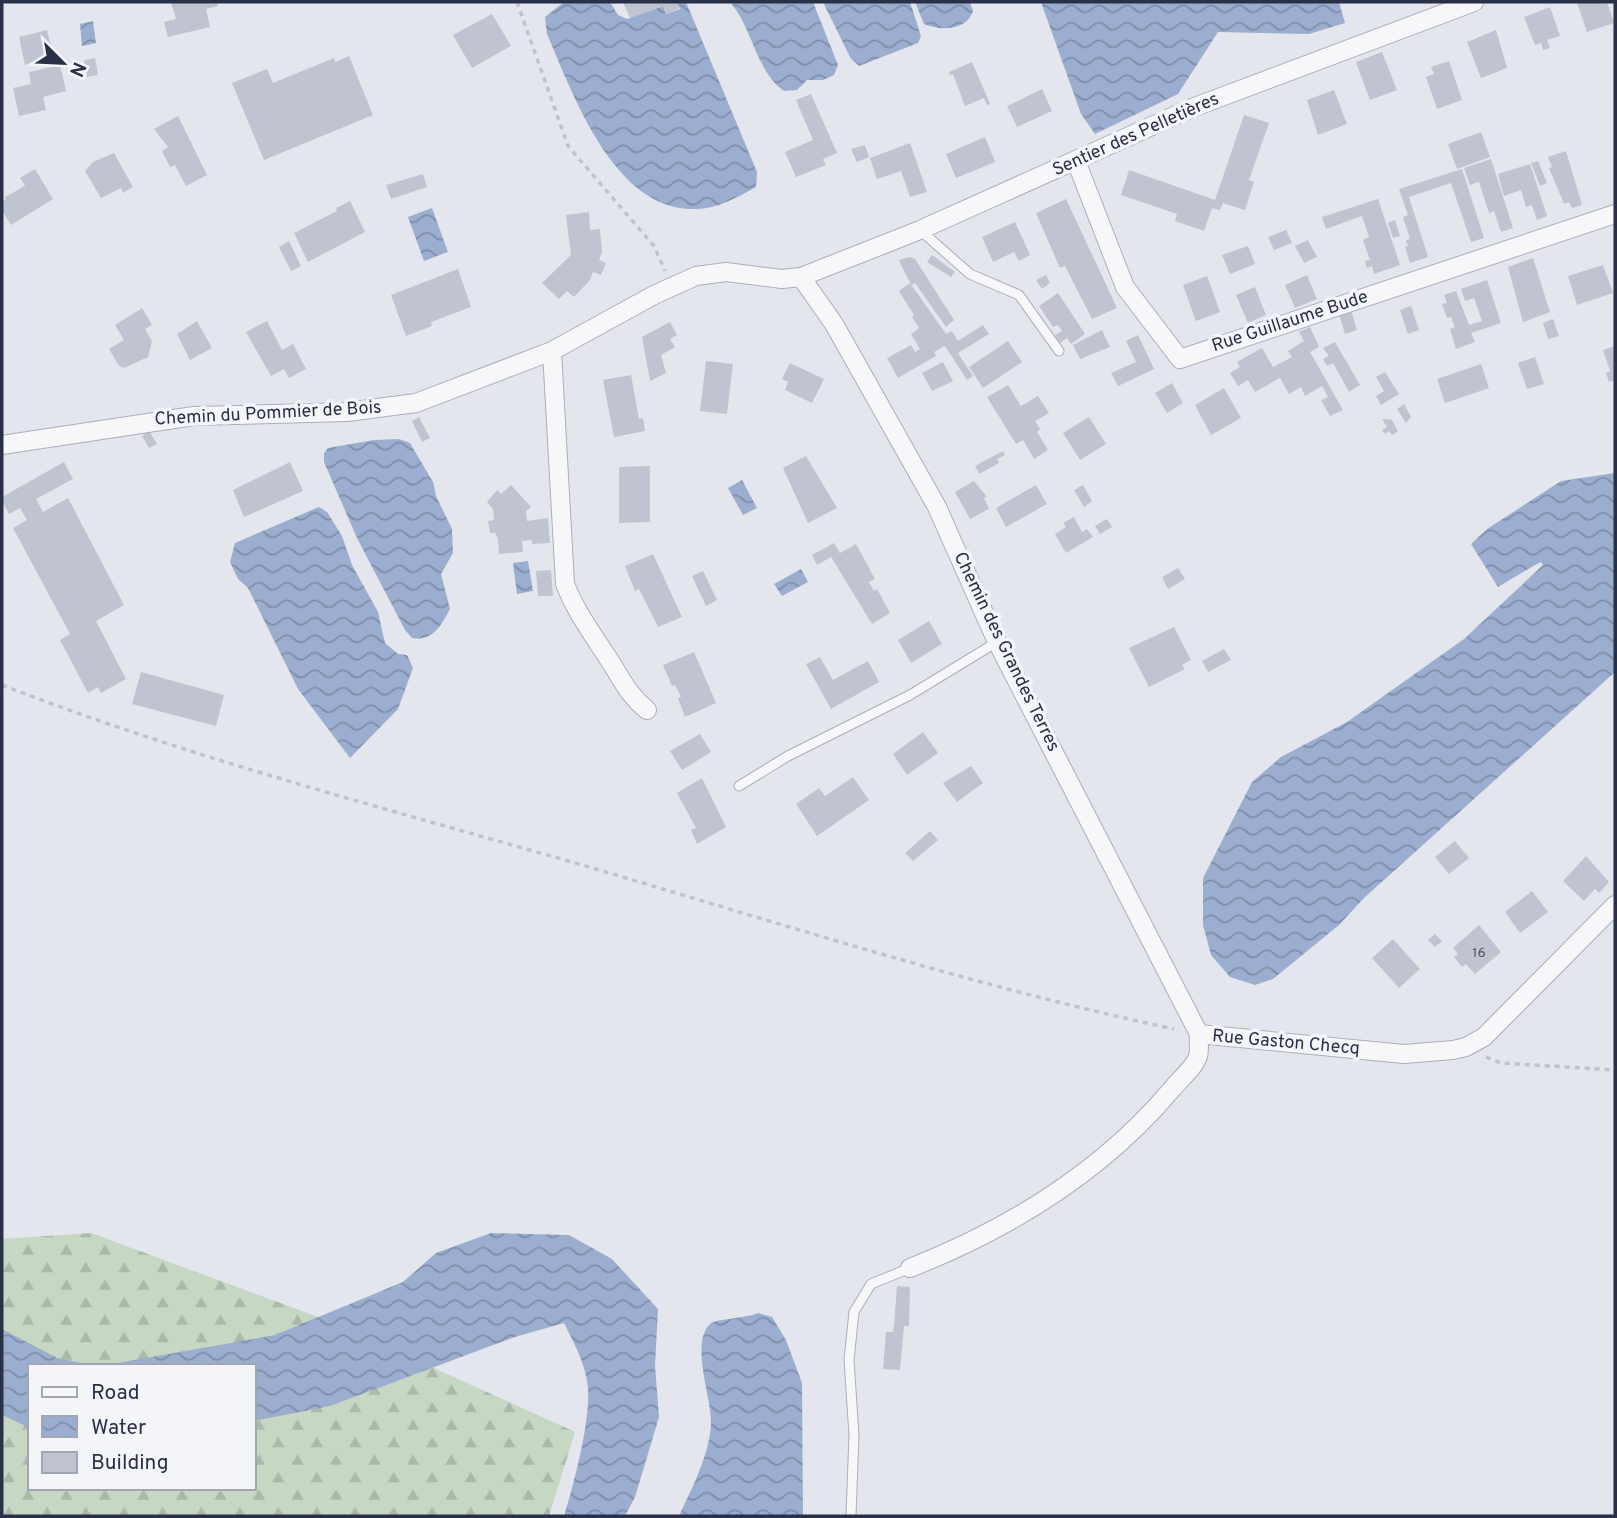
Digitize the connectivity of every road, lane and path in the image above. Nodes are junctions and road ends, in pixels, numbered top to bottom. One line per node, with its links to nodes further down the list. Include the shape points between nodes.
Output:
1 (517, 2): 7 (path, via 568,146 654,246)
2 (1474, 2): 3 (street, Sentier des Pelletières, via 1192,108)
3 (1076, 161): 4 (street, Rue Guillaume Bude, via 1125,286 1180,359); 5 (street, Sentier des Pelletières)
4 (1615, 214)
5 (920, 230): 6 (street, Sentier des Pelletières); 9 (lane, via 970,274 1019,295)
6 (802, 277): 7 (street, Chemin du Pommier de Bois, via 726,272 696,276); 11 (street, Chemin des Grandes Terres, via 834,324 937,507)
7 (672, 286): 8 (street, Chemin du Pommier de Bois)
8 (552, 351): 10 (street, Chemin du Pommier de Bois, via 415,404 348,412 172,419); 13 (street, via 565,584 576,612 629,696)
9 (1059, 351)
10 (2, 446)
11 (997, 642): 14 (lane, via 910,695); 16 (street, Chemin des Grandes Terres)
12 (2, 685): 16 (path, via 100,723 234,766 911,963)
13 (646, 710)
14 (739, 786)
15 (1615, 905): 16 (street, Rue Gaston Checq, via 1484,1037 1466,1047 1404,1054)
16 (1199, 1034): 19 (street, Rue Gaston Checq, via 1198,1057 1104,1157 1052,1196 953,1251)
17 (1483, 1056): 18 (path, via 1501,1063)
18 (1615, 1070)
19 (910, 1268): 20 (lane, via 871,1284 854,1312 849,1360 854,1435)
20 (851, 1516)

